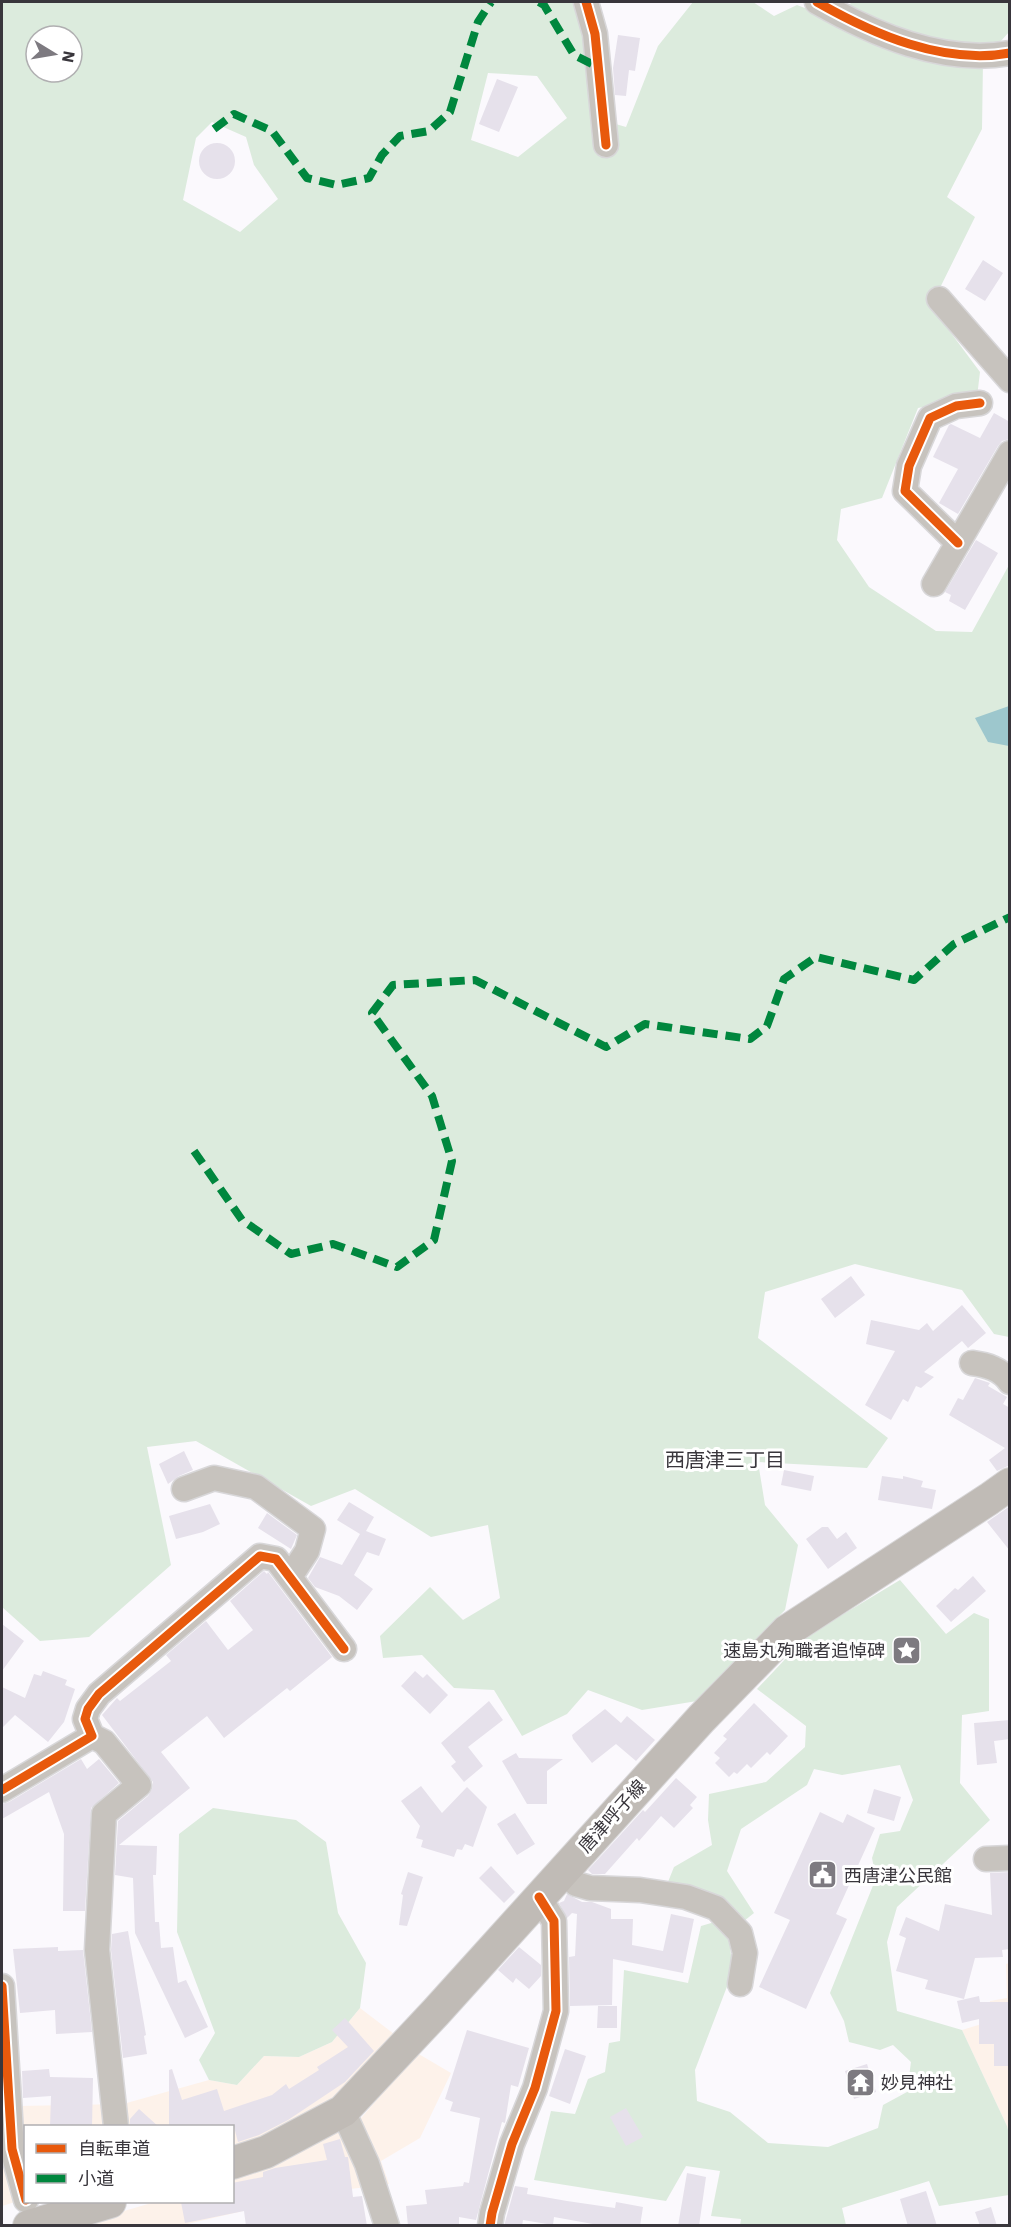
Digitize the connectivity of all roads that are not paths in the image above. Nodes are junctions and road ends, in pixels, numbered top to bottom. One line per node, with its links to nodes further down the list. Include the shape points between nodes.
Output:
1 (586, 2): 4 (street, via 595,34)
2 (816, 2): 3 (street, via 848,20 912,45 964,55)
3 (1010, 53)
4 (606, 145)
5 (939, 299): 6 (street)
6 (1008, 374)
7 (980, 403): 9 (street, via 956,406 930,418 909,466 905,491)
8 (1010, 453): 9 (street)
9 (958, 543): 10 (street)
10 (934, 584)
11 (972, 1363): 12 (street, via 987,1365)
12 (1010, 1382)
13 (1010, 1484): 19 (main road, 唐津呼子線, via 787,1631)
14 (184, 1489): 15 (street, via 214,1478 256,1486 313,1528 307,1551)
15 (290, 1577): 16 (street); 17 (street, via 276,1559 260,1556 99,1694 85,1719)
16 (344, 1649)
17 (92, 1736): 18 (street); 24 (street, via 104,1742 139,1785 104,1814 101,1837 97,1950)
18 (2, 1790)
19 (564, 1869): 20 (main road, 唐津呼子線); 21 (street, via 576,1884 590,1888 686,1897 716,1908 740,1933 745,1953)
20 (539, 1897): 23 (main road, 唐津呼子線); 31 (street, via 554,1922 556,2011 535,2088 512,2144)
21 (740, 1984)
22 (2, 1986): 26 (street, via 12,2149)
23 (343, 2111): 25 (main road, 唐津呼子線, via 266,2152); 30 (street, via 367,2164)
24 (116, 2125)
25 (234, 2162)
26 (24, 2197)
27 (108, 2203): 29 (main road)
28 (28, 2213): 29 (main road)
29 (80, 2218)
30 (387, 2226)
31 (490, 2226)

